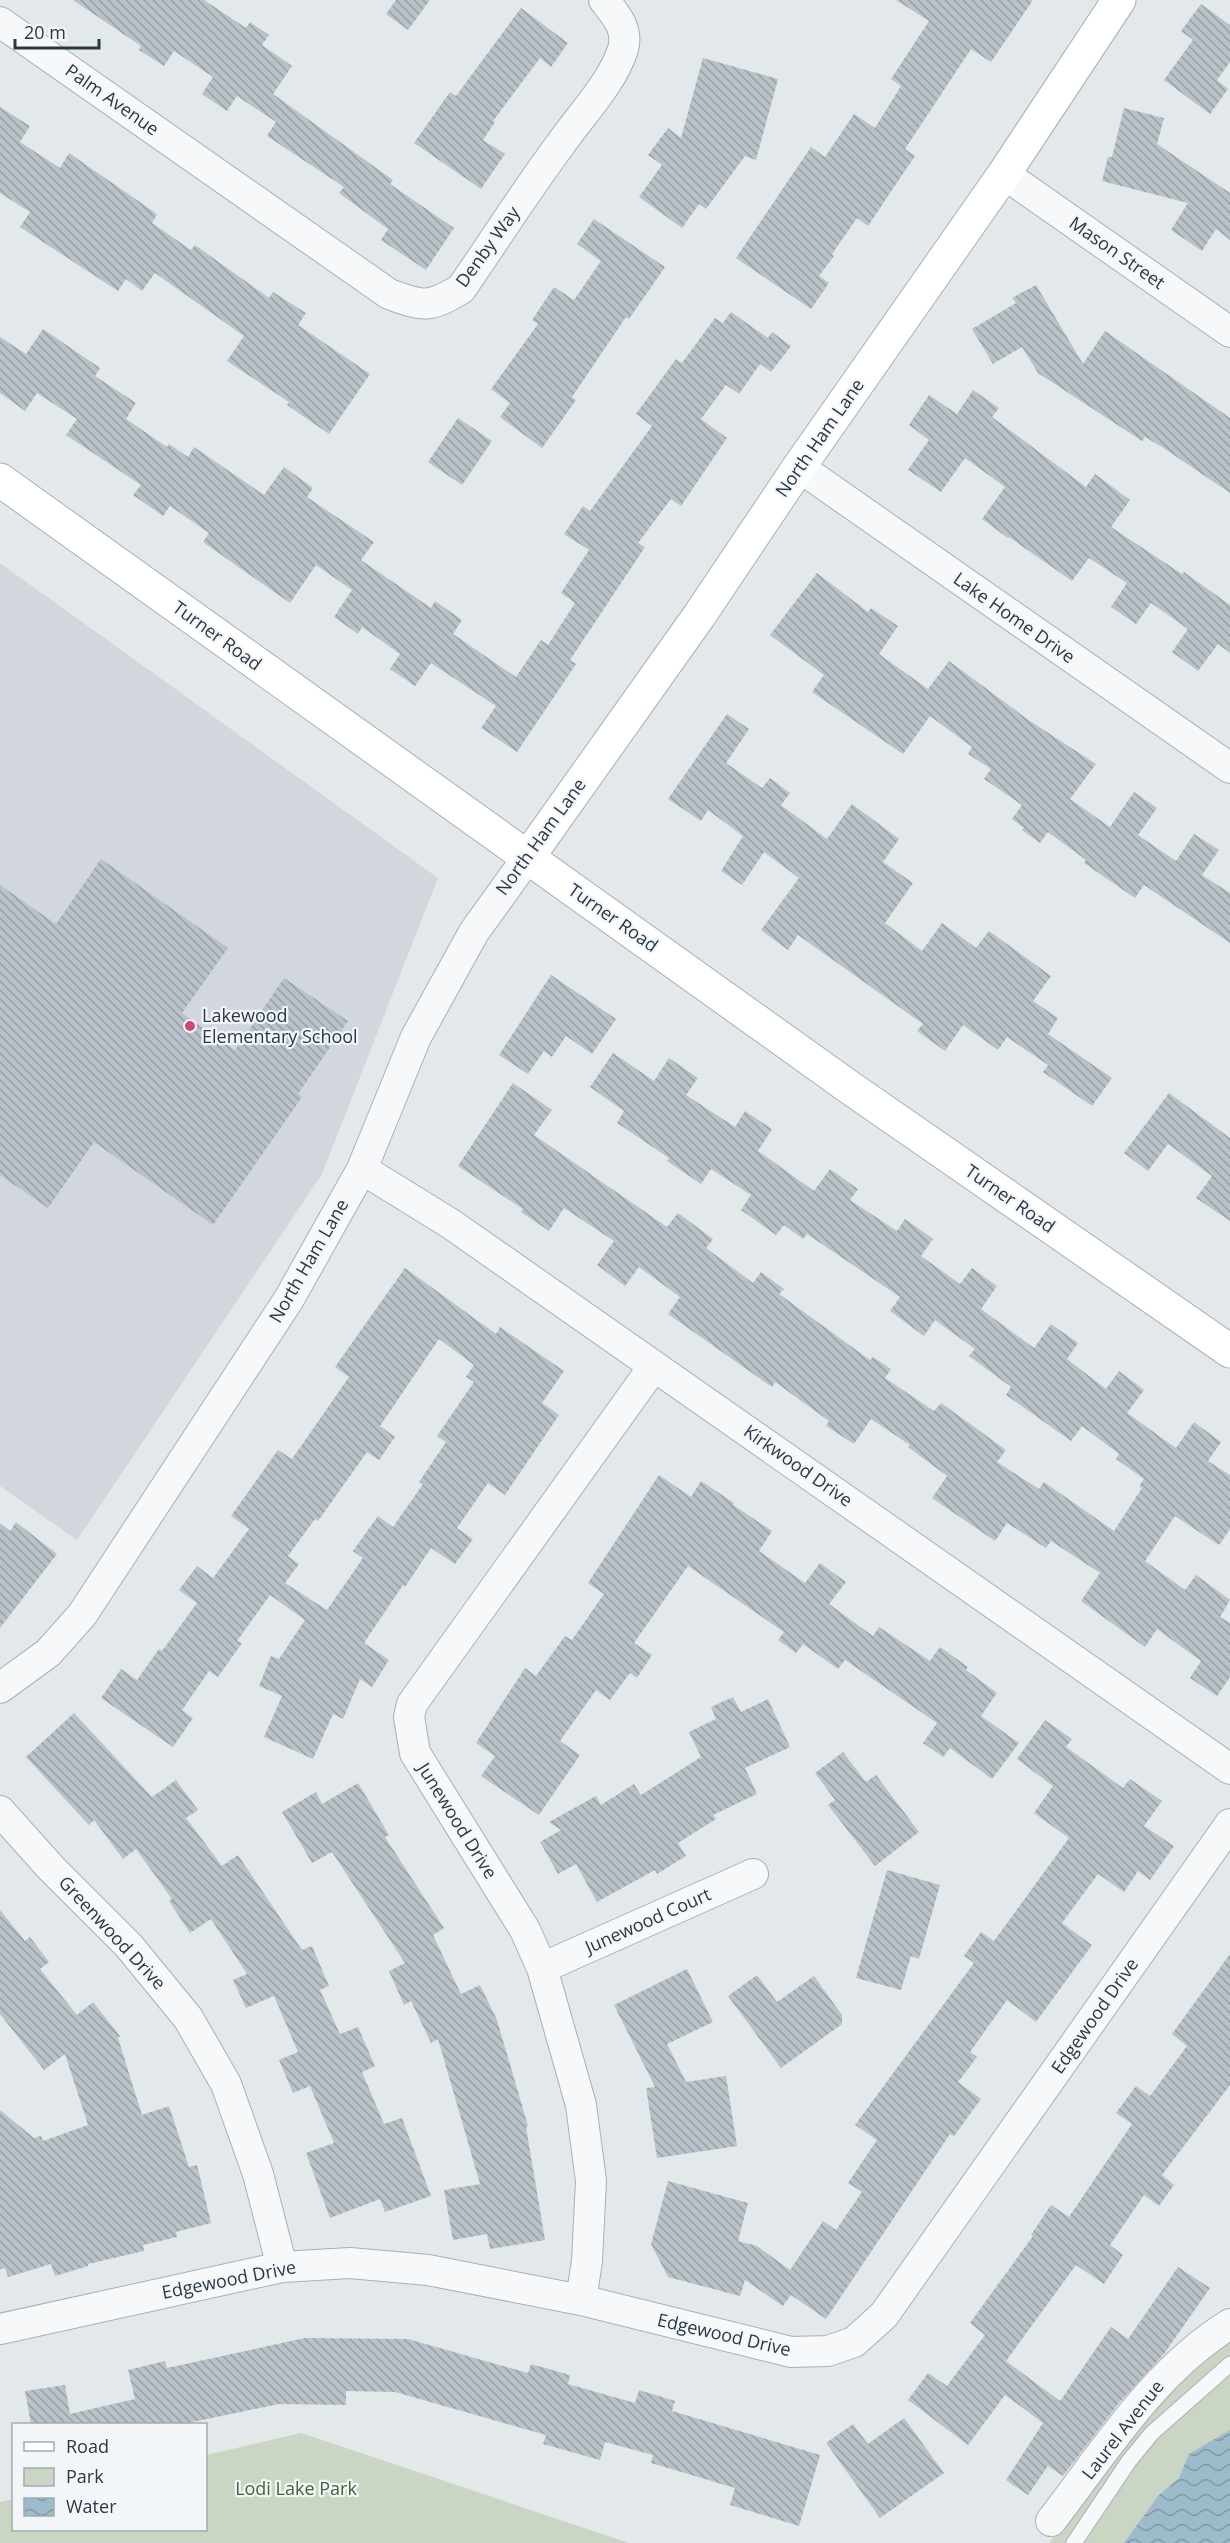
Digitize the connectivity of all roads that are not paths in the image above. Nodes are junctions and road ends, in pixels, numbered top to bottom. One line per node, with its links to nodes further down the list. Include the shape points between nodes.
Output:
1 (604, 0): 5 (street, Denby Way, via 624,32 623,48 612,74 461,289 437,303 416,304 389,294)
2 (1119, 0): 4 (main road, North Ham Lane)
3 (0, 22): 5 (street, Palm Avenue)
4 (1004, 174): 6 (street, Mason Street); 7 (main road, North Ham Lane)
5 (224, 178)
6 (1230, 332)
7 (799, 467): 9 (street, Lake Home Drive); 10 (main road, North Ham Lane)
8 (0, 480): 10 (main road, Turner Road)
9 (1230, 768)
10 (528, 857): 11 (street, North Ham Lane, via 474,932 416,1037); 12 (main road, Turner Road, via 849,1087)
11 (362, 1169): 13 (street, Kirkwood Drive, via 451,1224); 14 (street, North Ham Lane, via 289,1299 81,1616 48,1653)
12 (1230, 1351)
13 (654, 1366): 15 (street, Kirkwood Drive); 19 (street, Junewood Drive, via 412,1704 409,1717 415,1753 525,1930)
14 (0, 1688)
15 (1230, 1769)
16 (0, 1811): 20 (street, Greenwood Drive, via 129,1946 188,2018 226,2084 258,2174)
17 (1230, 1824): 21 (street, Edgewood Drive, via 884,2315 854,2342 828,2351 791,2352)
18 (753, 1874): 19 (street, Junewood Court)
19 (542, 1968): 21 (street, Junewood Drive, via 581,2104 591,2181)
20 (282, 2267): 21 (street, Edgewood Drive, via 350,2264 428,2270); 23 (street, Edgewood Drive)
21 (581, 2300)
22 (1230, 2324): 25 (street, Laurel Avenue, via 1160,2380)
23 (0, 2329)
24 (1230, 2364): 26 (lane, via 1152,2433)
25 (1051, 2521)
26 (1074, 2543)

